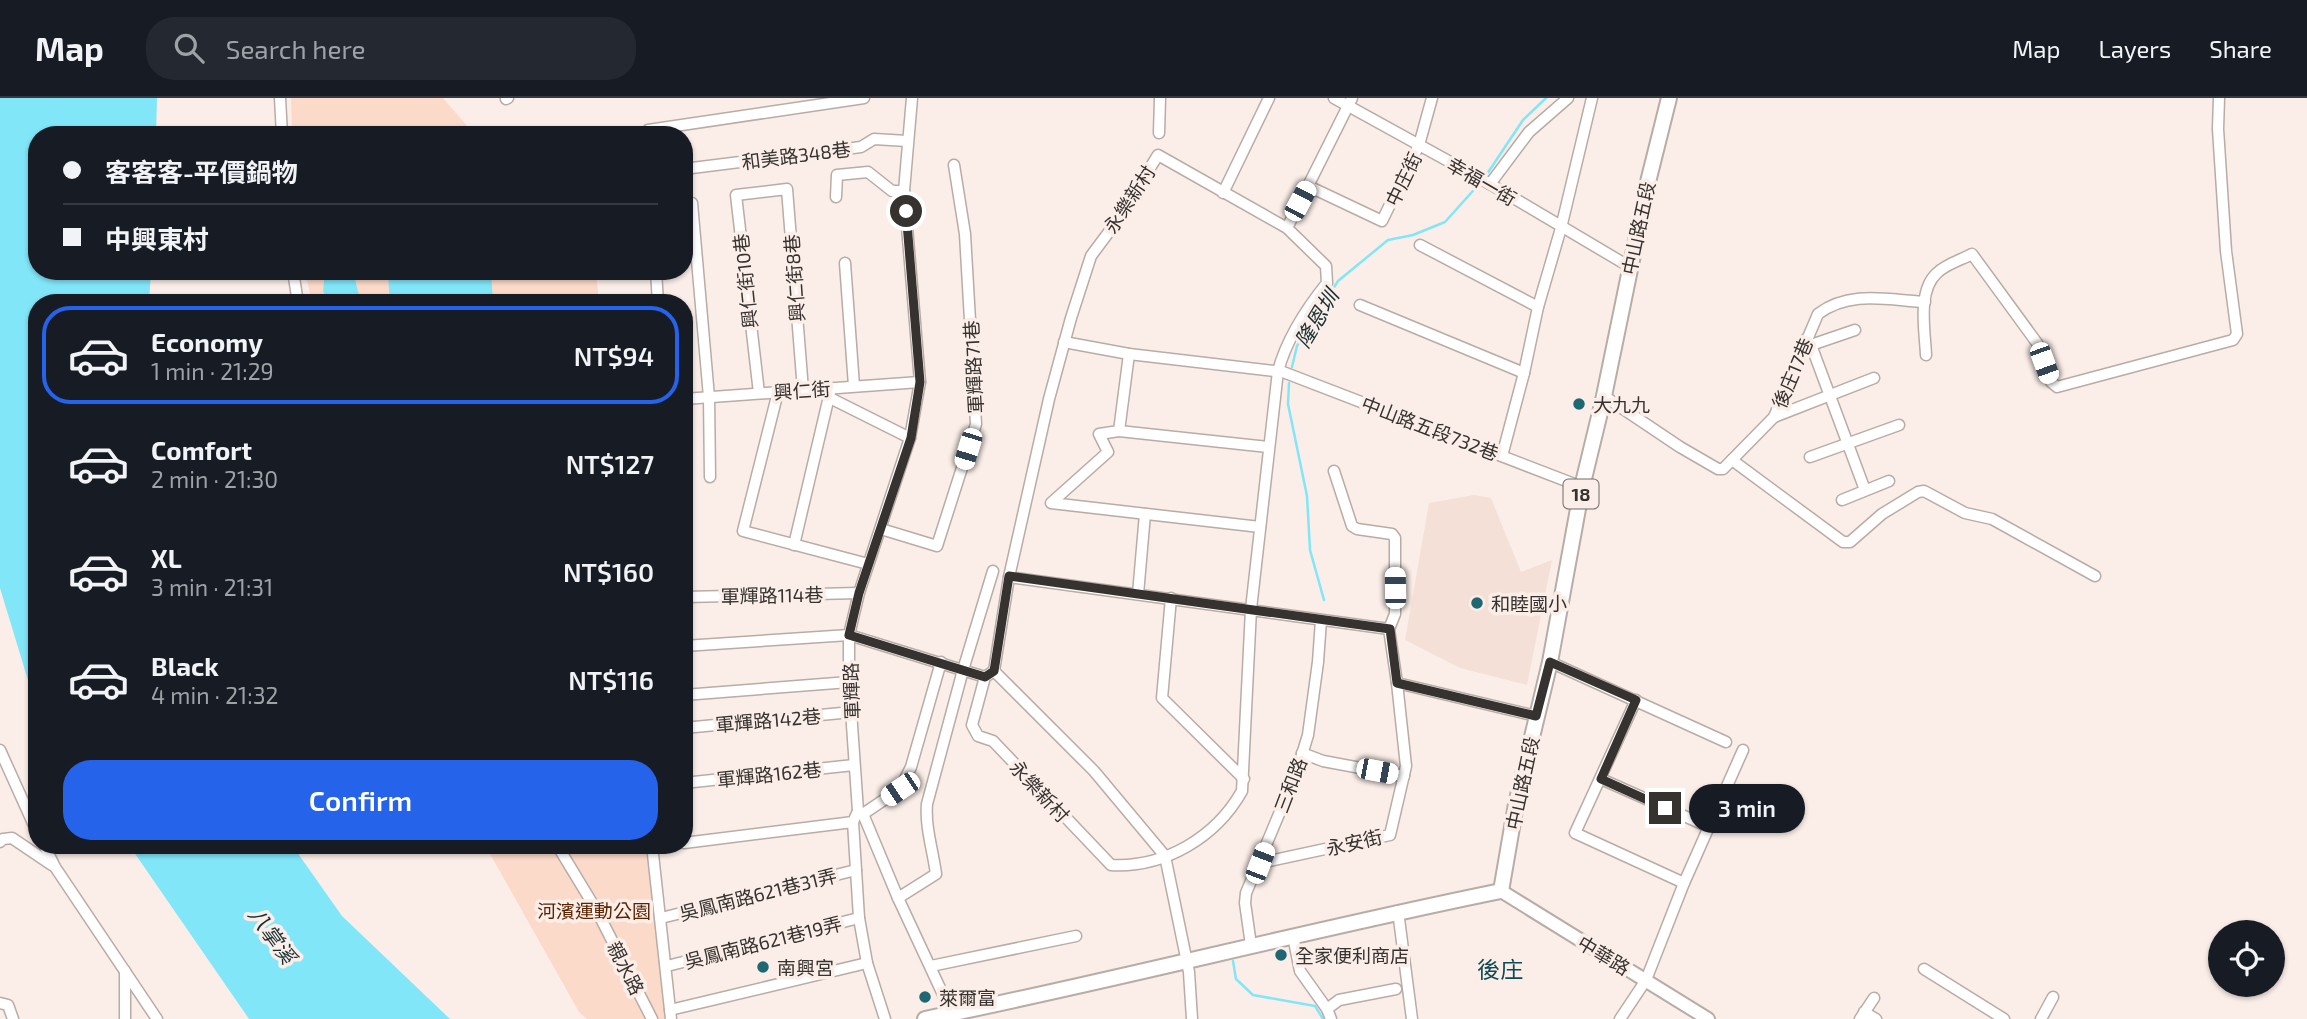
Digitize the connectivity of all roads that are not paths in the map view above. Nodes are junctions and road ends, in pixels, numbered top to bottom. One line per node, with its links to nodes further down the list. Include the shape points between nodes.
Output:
1 (280, 98): 13 (street)
2 (864, 98): 14 (street)
3 (912, 98): 16 (street, 軍輝路)
4 (1160, 98): 15 (street)
5 (1269, 98): 24 (street)
6 (1334, 98): 12 (street, 幸福一街)
7 (1432, 98): 17 (street, 中庄街)
8 (1568, 98): 20 (street, via 1529,132)
9 (1592, 98): 28 (street)
10 (1669, 98): 31 (main road, 中山路五段 / 18)
11 (2219, 98): 32 (street, via 2226,251 2237,334 2233,340 2057,387 2051,383 2037,343 1972,254 1939,270 1930,280)
12 (1351, 103): 17 (street, 幸福一街); 21 (street)
13 (282, 126)
14 (675, 126)
15 (1159, 133)
16 (906, 141): 19 (street, 和美路348巷, via 874,139 861,147); 22 (street, 軍輝路)
17 (1419, 145): 20 (street, 幸福一街); 21 (street, 中庄街, via 1382,221)
18 (954, 165): 70 (street, 軍輝路71巷, via 965,234 976,424 937,546)
19 (693, 168)
20 (1490, 184): 28 (street, 幸福一街)
21 (1308, 186): 27 (street)
22 (904, 191): 25 (street, via 892,191 869,172 836,175); 43 (street, 軍輝路)
23 (764, 192): 45 (street, 興仁街8巷, via 787,190); 47 (street, 興仁街10巷, via 736,195)
24 (1223, 193): 27 (street, 永樂新村); 36 (street, 永樂新村, via 1158,155 1091,256)
25 (836, 197)
26 (693, 214): 51 (street)
27 (1287, 228): 40 (street, 永樂新村, via 1326,266 1327,283 1307,308)
28 (1561, 228): 31 (street, 幸福一街); 34 (street)
29 (1420, 246): 34 (street)
30 (845, 263): 44 (street)
31 (1630, 267): 50 (main road, 中山路五段 / 18)
32 (1925, 302): 37 (street, 後庄17巷, via 1852,298 1818,314); 39 (street)
33 (1360, 305): 41 (street)
34 (1538, 307): 41 (street)
35 (1855, 330): 37 (street)
36 (1064, 342): 38 (street); 74 (street, 永樂新村)
37 (1809, 342): 49 (street); 53 (street, 後庄17巷)
38 (1129, 354): 40 (street); 55 (street)
39 (1926, 355)
40 (1278, 371): 58 (street, 永樂新村); 59 (street, 中山路五段732巷)
41 (1524, 373): 59 (street)
42 (1874, 378): 49 (street)
43 (920, 382): 44 (street, 興仁街); 56 (street, 軍輝路)
44 (854, 387): 48 (street, 興仁街)
45 (803, 390): 46 (street, 興仁街); 48 (street, 興仁街)
46 (778, 392): 47 (street, 興仁街); 71 (street, via 743,531)
47 (759, 393): 51 (street, 興仁街)
48 (830, 393): 56 (street); 71 (street)
49 (1830, 394): 53 (street); 57 (street)
50 (1604, 396): 61 (street, via 1718,469); 65 (main road, 中山路五段 / 18)
51 (709, 397): 52 (street, 興仁街); 63 (street)
52 (693, 398)
53 (1774, 416): 61 (street, 後庄17巷)
54 (1899, 425): 57 (street)
55 (1119, 431): 58 (street); 68 (street, via 1099,434 1108,452 1051,503)
56 (911, 438): 70 (street, 軍輝路)
57 (1848, 443): 60 (street); 66 (street)
58 (1268, 447): 69 (street, 永樂新村)
59 (1502, 456): 65 (street, 中山路五段732巷)
60 (1810, 457)
61 (1732, 460): 75 (street, via 1843,542 1850,542 1882,514 1924,491 1965,513 1992,519)
62 (1334, 471): 82 (street, via 1352,526 1395,538 1395,614)
63 (710, 477)
64 (1889, 481): 66 (street)
65 (1582, 487): 86 (main road, 中山路五段 / 18)
66 (1866, 490): 67 (street)
67 (1842, 500)
68 (1144, 514): 69 (street); 77 (street)
69 (1260, 527): 80 (street, 永樂新村)
70 (881, 529): 72 (street, 軍輝路)
71 (794, 545): 72 (street)
72 (868, 564): 76 (street, 軍輝路)
73 (993, 571): 87 (street)
74 (1009, 576): 77 (street); 88 (street, 永樂新村)
75 (2095, 576)
76 (859, 593): 78 (street, 軍輝路114巷); 83 (street, 軍輝路)
77 (1138, 594): 79 (street)
78 (693, 597)
79 (1171, 598): 80 (street); 102 (street, via 1162,698)
80 (1251, 609): 81 (street); 102 (street, 永樂新村)
81 (1321, 620): 82 (street); 99 (street, 三和路)
82 (1390, 629): 90 (street)
83 (849, 635): 84 (street); 85 (street); 89 (street, 軍輝路)
84 (693, 645)
85 (941, 662): 87 (street); 106 (street, via 911,767 900,789)
86 (1550, 662): 92 (street); 94 (main road, 中山路五段 / 18)
87 (963, 670): 88 (street); 122 (street, via 927,804 936,874)
88 (990, 674): 116 (street, via 1094,771); 116 (street, 永樂新村, via 972,725 978,736 993,741 1111,865 1128,866)
89 (849, 682): 91 (street); 93 (street, 軍輝路)
90 (1397, 683): 94 (street); 101 (street)
91 (693, 694)
92 (1636, 700): 96 (street); 103 (street)
93 (852, 712): 95 (street, 軍輝路142巷); 100 (street, 軍輝路)
94 (1536, 716): 121 (main road, 中山路五段 / 18)
95 (693, 727)
96 (1726, 742)
97 (0, 750): 105 (street)
98 (1743, 750): 108 (street)
99 (1302, 753): 101 (street); 117 (street, 三和路)
100 (854, 765): 104 (street, 軍輝路162巷); 106 (street, 軍輝路)
101 (1404, 776): 117 (street, 永安街, via 1390,835)
102 (1244, 779): 116 (street, 永樂新村, via 1230,811 1184,850)
103 (1601, 779): 108 (street); 120 (street, via 1575,833)
104 (693, 782)
105 (28, 812)
106 (860, 813): 107 (street); 122 (street, 軍輝路)
107 (853, 822): 110 (street); 119 (street)
108 (1709, 827): 120 (street)
109 (0, 842): 111 (street, via 8,837)
110 (693, 842)
111 (28, 848)
112 (37, 854): 118 (street)
113 (48, 854): 118 (street)
114 (562, 854): 147 (street, 親水路)
115 (653, 854): 124 (street)
116 (1165, 856): 129 (street)
117 (1260, 863): 128 (street, 三和路, via 1245,902)
118 (55, 867): 134 (street)
119 (856, 870): 124 (street, 吳鳳南路621巷31弄); 125 (street)
120 (1684, 883): 135 (street)
121 (1501, 891): 123 (main road); 135 (main road, 中華路)
122 (898, 898): 132 (street, 軍輝路)
123 (1398, 911): 127 (main road); 151 (street)
124 (661, 918): 131 (street)
125 (859, 918): 130 (street); 131 (street, 吳鳳南路621巷19弄)
126 (1076, 936): 132 (street)
127 (1293, 936): 128 (main road); 141 (street, via 1300,971)
128 (1251, 945): 129 (main road)
129 (1187, 960): 143 (main road); 150 (street)
130 (867, 963): 140 (street); 148 (street)
131 (667, 966): 140 (street)
132 (931, 966): 143 (street, 軍輝路)
133 (1924, 969): 155 (street)
134 (125, 970): 145 (street); 146 (street)
135 (1646, 980): 152 (street); 153 (main road, 中華路)
136 (1396, 989): 141 (street, via 1339,1000)
137 (2053, 997): 156 (street)
138 (1874, 998): 142 (street)
139 (0, 1003): 144 (street, via 8,1005)
140 (670, 1014)
141 (1329, 1014)
142 (1862, 1015): 154 (street)
143 (953, 1016): 149 (main road)
144 (13, 1019)
145 (125, 1019)
146 (158, 1019)
147 (652, 1019)
148 (885, 1019)
149 (925, 1019)
150 (1192, 1019)
151 (1412, 1019)
152 (1620, 1019)
153 (1708, 1019)
154 (1876, 1019)
155 (2004, 1019)
156 (2041, 1019)

